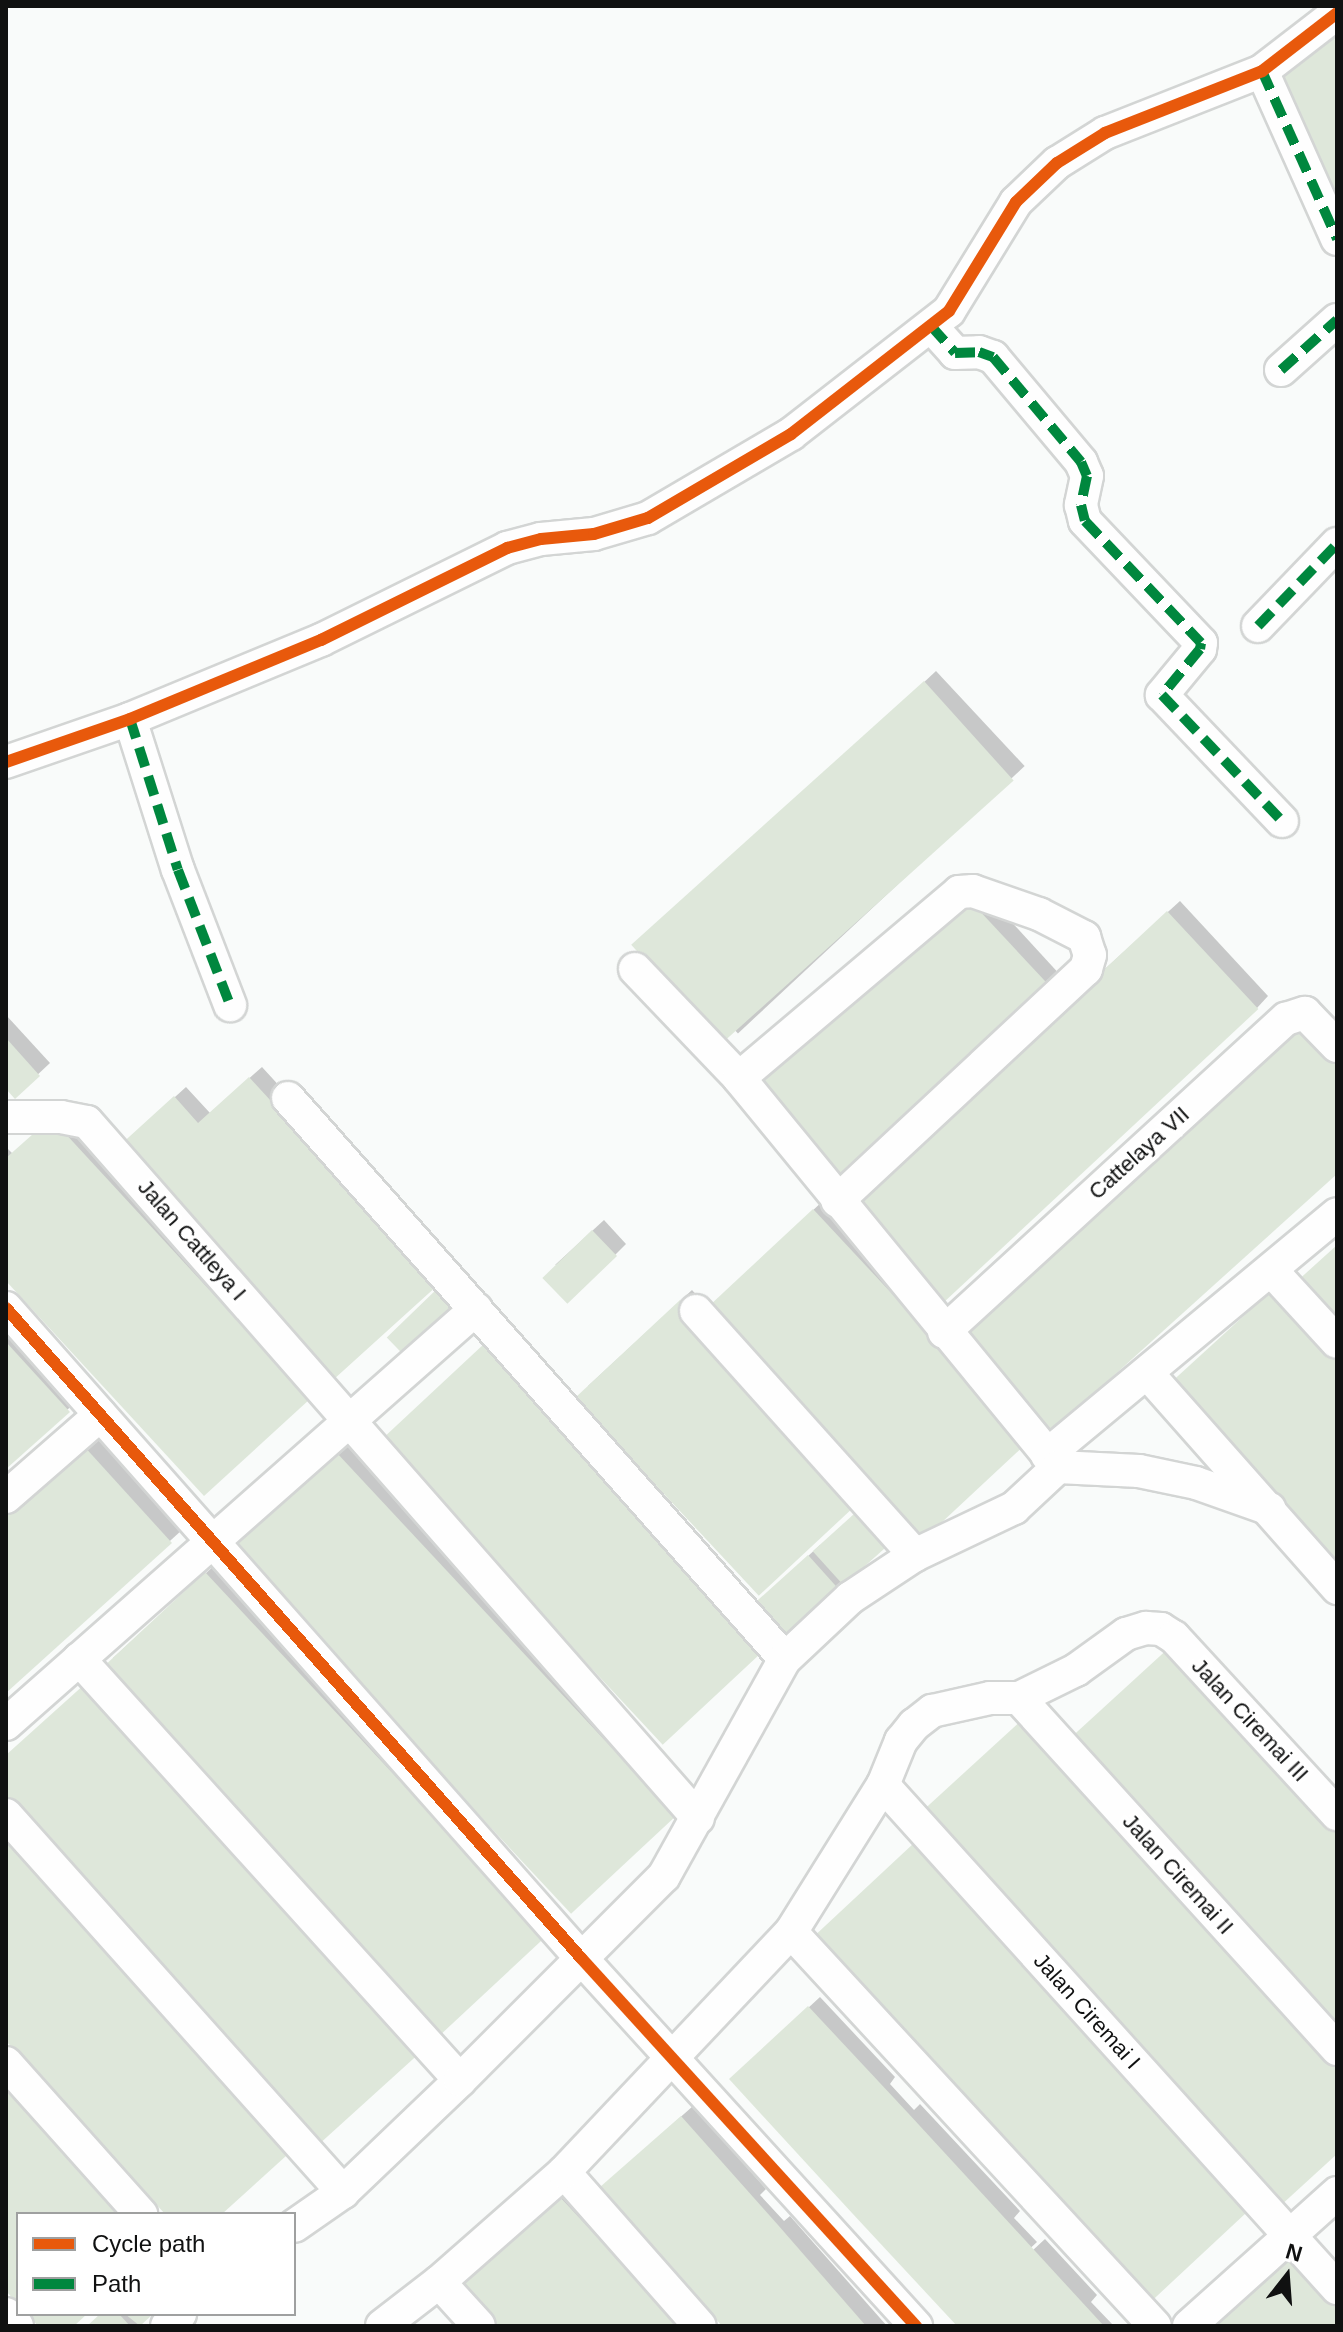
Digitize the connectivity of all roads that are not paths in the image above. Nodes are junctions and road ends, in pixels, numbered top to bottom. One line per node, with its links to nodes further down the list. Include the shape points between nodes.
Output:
1 (1337, 13): 2 (street)
2 (1262, 71): 3 (street); 5 (street, via 1105,133 1057,163 1016,202 963,293)
3 (1337, 239)
4 (1337, 320): 6 (street)
5 (931, 326): 9 (street, via 791,434 648,518 594,534 507,548 321,640); 11 (street, via 955,353 993,357 1081,462 1087,476 1081,505 1085,521 1201,643 1162,695)
6 (1281, 370)
7 (1337, 544): 8 (street)
8 (1258, 626)
9 (130, 719): 10 (street); 13 (street, via 178,870)
10 (6, 762)
11 (1282, 821)
12 (635, 969): 15 (street)
13 (230, 1005)
14 (1337, 1046): 24 (street, Cattelaya VII, via 1305,1013 1286,1019)
15 (739, 1078): 18 (street); 18 (street, via 959,892 973,891 1039,914 1084,937 1090,955 1086,969)
16 (288, 1098): 22 (street)
17 (6, 1117): 28 (street, Jalan Cattleya I, via 87,1122)
18 (837, 1201): 24 (street)
19 (1337, 1214): 20 (street)
20 (1272, 1271): 25 (street); 26 (street)
21 (6, 1308): 27 (street)
22 (476, 1309): 28 (street); 36 (street)
23 (696, 1311): 33 (street)
24 (944, 1332): 29 (street)
25 (1337, 1342)
26 (1148, 1374): 29 (street); 31 (street)
27 (100, 1415): 30 (street); 32 (street)
28 (349, 1422): 32 (street); 42 (street, Jalan Cattleya I)
29 (1052, 1461): 31 (street, via 1196,1483); 33 (street, via 1014,1508)
30 (6, 1497)
31 (1270, 1509): 34 (street)
32 (212, 1541): 35 (street); 44 (street)
33 (915, 1555): 36 (street, via 850,1598)
34 (1337, 1588)
35 (79, 1659): 38 (street); 48 (street)
36 (785, 1659): 42 (street)
37 (1019, 1698): 39 (street, via 990,1698 932,1711 901,1741); 40 (street, Jalan Ciremai III, via 1076,1670 1126,1634 1161,1629); 46 (street, Jalan Ciremai II)
38 (6, 1724)
39 (883, 1785): 43 (street); 54 (street, Jalan Ciremai I)
40 (1337, 1814)
41 (6, 1815): 50 (street)
42 (698, 1818): 44 (street, via 664,1876)
43 (791, 1932): 45 (street); 63 (street)
44 (591, 1969): 45 (street); 48 (street)
45 (663, 2046): 49 (street); 62 (street)
46 (1337, 2049)
47 (6, 2063): 52 (street)
48 (460, 2080): 50 (street)
49 (564, 2172): 55 (street); 61 (street)
50 (343, 2192): 53 (street)
51 (1337, 2193): 54 (street)
52 (139, 2212)
53 (296, 2225)
54 (1291, 2238): 56 (street, Jalan Ciremai I); 64 (street)
55 (439, 2282): 59 (street); 60 (street)
56 (1337, 2288)
57 (6, 2314): 58 (street)
58 (17, 2326)
59 (382, 2326)
60 (479, 2326)
61 (700, 2326)
62 (916, 2326)
63 (1155, 2326)
64 (1189, 2326)

